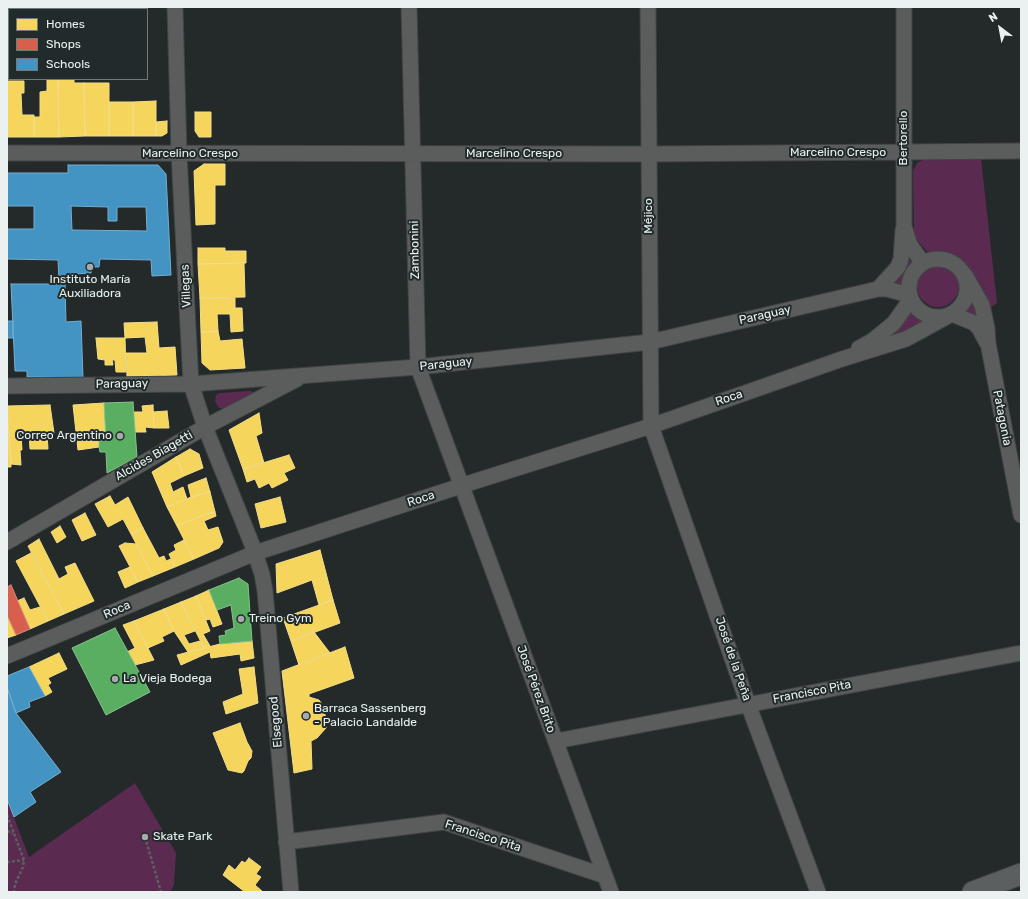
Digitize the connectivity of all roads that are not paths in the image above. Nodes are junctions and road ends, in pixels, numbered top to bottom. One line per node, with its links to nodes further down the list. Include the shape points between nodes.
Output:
1 (175, 7): 8 (street, Villegas)
2 (409, 7): 9 (street, Zambonini)
3 (648, 7): 10 (street, Méjico)
4 (904, 7): 7 (street, Bertorello)
5 (1021, 151): 7 (street, Marcelino Crespo)
6 (7, 152): 8 (street, Marcelino Crespo)
7 (905, 153): 10 (street, Marcelino Crespo); 11 (street, Bertorello)
8 (179, 154): 9 (street, Marcelino Crespo); 22 (street, Villegas)
9 (413, 154): 10 (street, Marcelino Crespo); 20 (street, Zambonini)
10 (649, 154): 17 (street, Méjico)
11 (904, 226): 12 (street, Bertorello, via 910,245); 14 (street, via 898,267)
12 (923, 263): 13 (street, via 932,259 946,260 959,267); 15 (street, via 911,277)
13 (965, 275): 16 (street, via 968,284 967,294 963,303); 18 (street, Patagonia, via 982,305)
14 (878, 289): 15 (street, Paraguay, via 887,289); 17 (street, Paraguay)
15 (910, 297): 16 (street, via 920,312 939,318); 19 (street, via 894,323 872,341)
16 (950, 315): 18 (street, Patagonia, via 974,323); 19 (street, via 906,339)
17 (650, 342): 20 (street, Paraguay); 25 (street, Méjico)
18 (988, 344): 26 (street, Patagonia)
19 (842, 359): 25 (street, Roca)
20 (418, 366): 21 (street, Paraguay); 27 (street, Zambonini)
21 (303, 376): 22 (street, Paraguay); 24 (street, Alcides Biagetti)
22 (191, 384): 23 (street, Paraguay); 24 (street, Villegas)
23 (7, 386)
24 (205, 426): 29 (street, Alcides Biagetti); 30 (street, Villegas)
25 (651, 426): 27 (street, Roca); 33 (street, José de la Peña)
26 (1018, 482): 28 (street, Patagonia)
27 (462, 485): 30 (street, Roca); 34 (street, José Pérez Brito)
28 (1021, 516)
29 (7, 542)
30 (255, 553): 32 (street, Roca); 35 (street, Elsegood, via 266,591)
31 (1021, 652): 33 (street, Francisco Pita)
32 (7, 656)
33 (748, 704): 34 (street, Francisco Pita); 40 (street, José de la Peña)
34 (556, 741): 37 (street, José Pérez Brito)
35 (286, 842): 37 (street, Francisco Pita, via 444,822); 38 (street, Elsegood)
36 (1021, 874): 41 (street)
37 (605, 876): 39 (street, José Pérez Brito)
38 (291, 892)
39 (611, 892)
40 (818, 892)
41 (973, 892)

